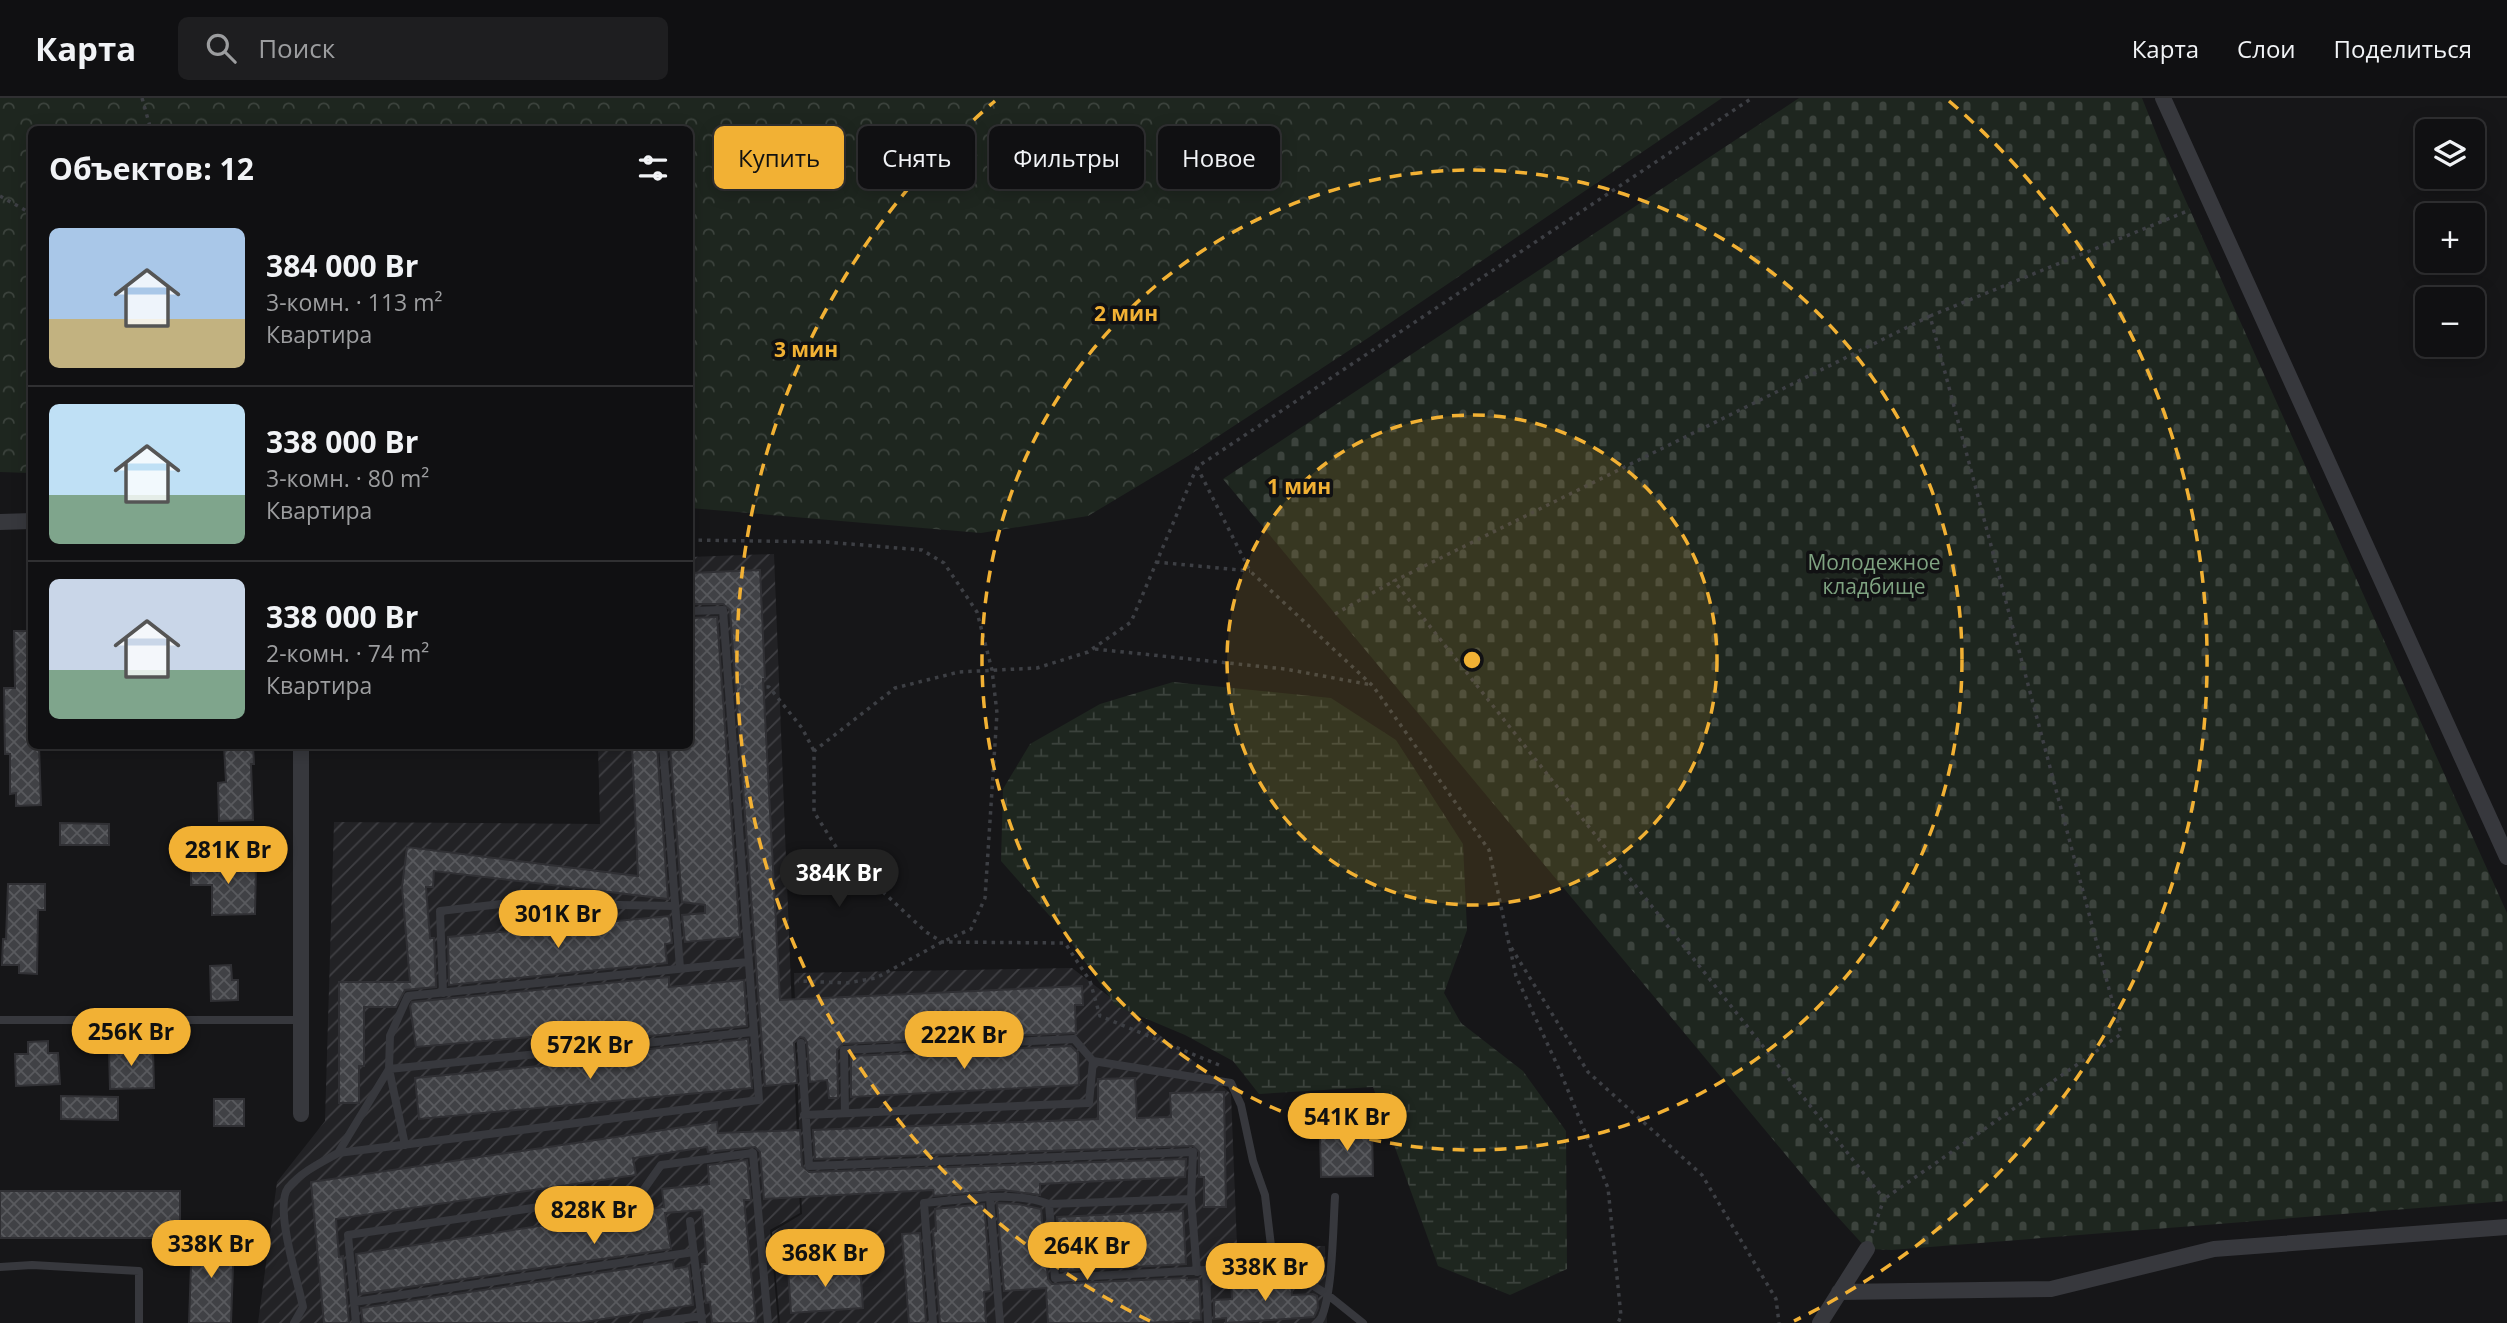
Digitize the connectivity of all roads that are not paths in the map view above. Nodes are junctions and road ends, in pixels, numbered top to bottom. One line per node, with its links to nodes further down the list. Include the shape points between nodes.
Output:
1 (2163, 98): 7 (street)
2 (28, 521): 3 (street)
3 (0, 522)
4 (693, 611): 9 (lane, via 723,610)
5 (301, 749): 13 (street)
6 (663, 749): 8 (lane)
7 (2507, 857)
8 (675, 906): 10 (lane); 11 (lane, via 510,903 440,911)
9 (748, 962): 10 (lane); 14 (lane)
10 (680, 968): 11 (lane)
11 (443, 993): 17 (lane, via 408,996 390,1036)
12 (0, 1020): 13 (lane)
13 (301, 1020): 19 (street)
14 (753, 1032): 17 (lane); 21 (lane, via 758,1100)
15 (802, 1043): 20 (lane)
16 (1093, 1061): 18 (lane, via 1089,1103); 18 (lane, via 1074,1039 844,1050); 31 (lane, via 1231,1083 1265,1195 1271,1246)
17 (389, 1069): 21 (lane); 22 (lane)
18 (845, 1113): 20 (lane)
19 (301, 1114)
20 (804, 1115): 25 (lane, via 809,1166 1193,1152)
21 (405, 1145): 22 (lane)
22 (338, 1153): 39 (lane, via 308,1169 286,1190 282,1211 303,1307)
23 (1335, 1197): 35 (lane)
24 (990, 1198): 26 (lane); 43 (lane, via 923,1203); 44 (lane)
25 (1191, 1199): 26 (lane); 33 (lane)
26 (1049, 1204): 33 (lane, via 1055,1278)
27 (690, 1221): 30 (lane)
28 (2507, 1227): 34 (street, via 2214,1249 2051,1289)
29 (1867, 1249): 34 (street)
30 (694, 1252): 36 (lane); 37 (lane)
31 (1282, 1266): 33 (lane); 35 (lane)
32 (0, 1267): 38 (lane, via 139,1270)
33 (1202, 1272): 45 (lane)
34 (1839, 1292): 48 (street)
35 (1328, 1295): 46 (lane); 47 (lane)
36 (354, 1302): 40 (lane); 42 (lane, via 348,1235 642,1192 662,1165 753,1153)
37 (702, 1319): 41 (lane)
38 (138, 1323)
39 (294, 1323)
40 (356, 1323)
41 (647, 1323)
42 (768, 1323)
43 (933, 1323)
44 (1000, 1323)
45 (1208, 1323)
46 (1318, 1323)
47 (1363, 1323)
48 (1820, 1323)

